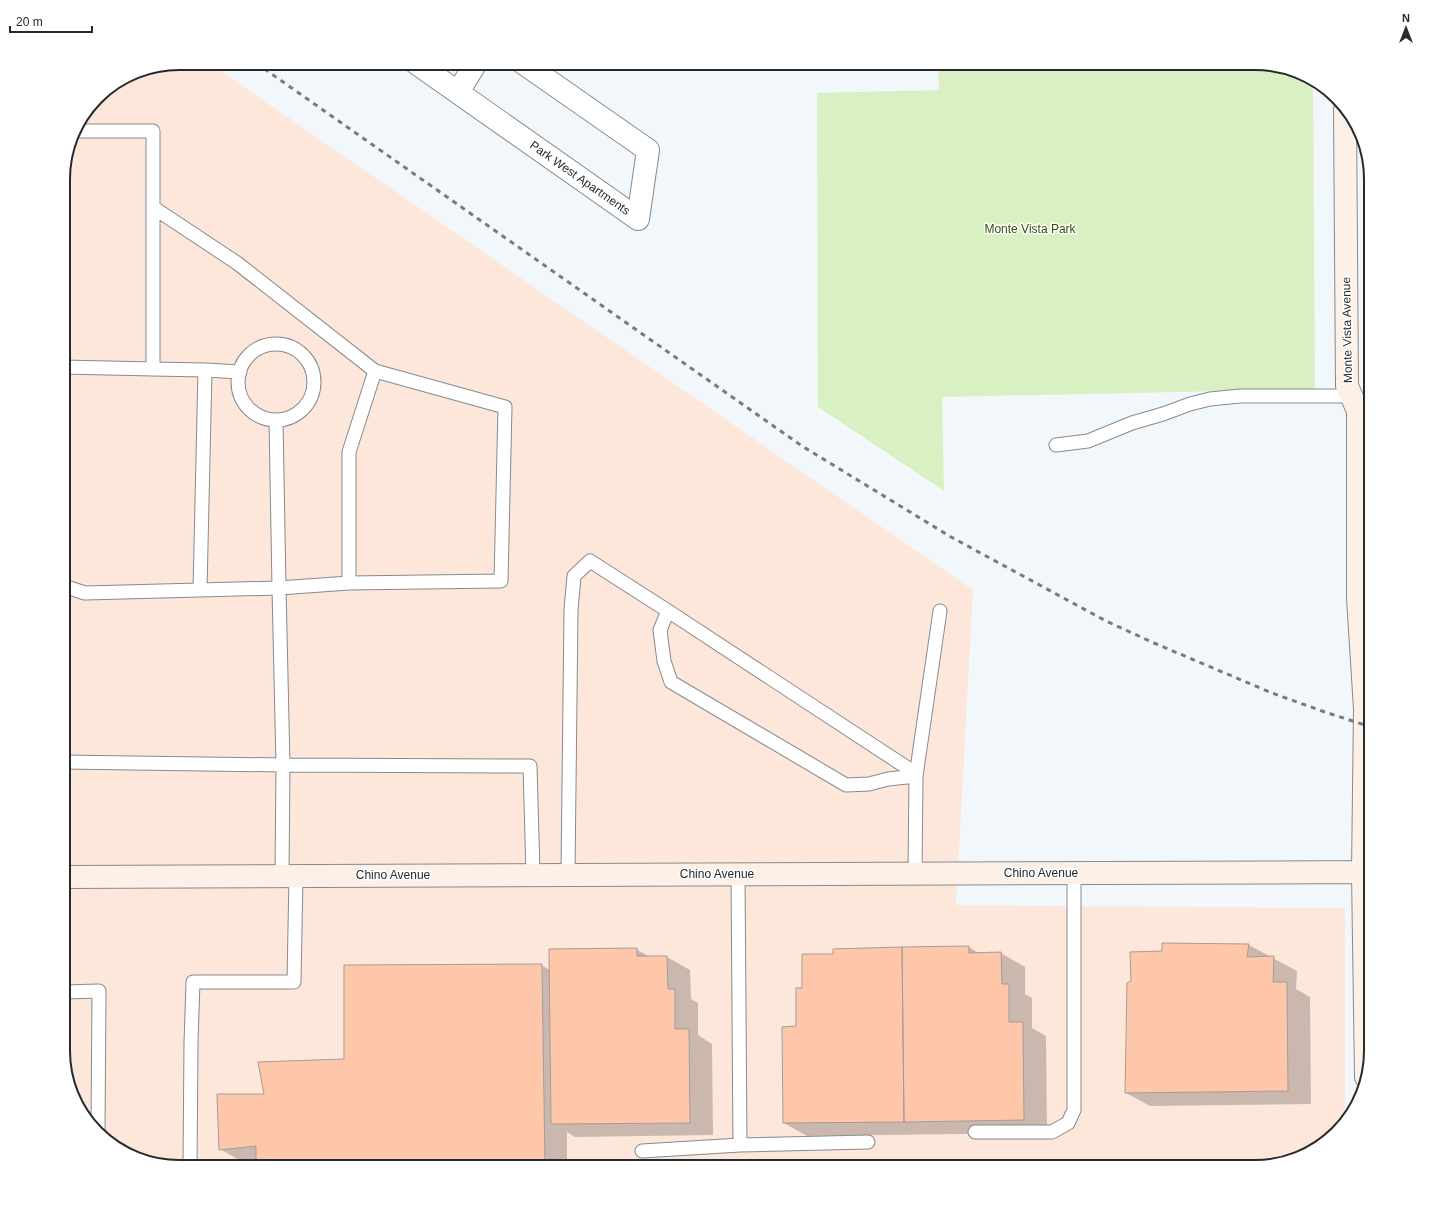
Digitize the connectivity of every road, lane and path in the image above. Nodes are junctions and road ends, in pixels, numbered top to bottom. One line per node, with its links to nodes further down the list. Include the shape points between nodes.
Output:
1 (426, 70): 4 (street, Park West Apartments)
2 (472, 70): 4 (street)
3 (533, 70): 4 (street, Park West Apartments, via 648,150 638,219)
4 (458, 92)
5 (1345, 119): 13 (main road, Monte Vista Avenue, via 1347,386)
6 (81, 131): 7 (lane, via 152,131)
7 (154, 208): 9 (lane); 11 (lane, via 237,263)
8 (70, 366): 9 (lane)
9 (153, 369): 10 (lane)
10 (205, 370): 12 (lane); 19 (lane)
11 (375, 371): 16 (lane, via 348,452); 16 (lane, via 505,407 501,581)
12 (240, 372): 14 (lane, via 239,384 246,405 255,413); 14 (lane, via 245,361 263,346 287,345 298,350 306,358 312,369 313,393 299,412)
13 (1360, 406): 15 (lane, via 1240,396 1210,399 1132,423 1088,441); 22 (main road, Monte Vista Avenue, via 1358,598)
14 (276, 420): 18 (lane)
15 (1056, 445)
16 (349, 583): 18 (lane)
17 (70, 588): 19 (lane, via 85,592)
18 (279, 588): 19 (lane); 24 (lane)
19 (200, 590)
20 (668, 611): 25 (lane); 25 (lane, via 660,630 664,661 671,682 846,785 870,784); 28 (lane, via 590,561 574,576 571,610)
21 (940, 611): 25 (lane)
22 (1364, 665)
23 (70, 762): 24 (lane)
24 (283, 765): 27 (lane, via 530,766); 32 (lane)
25 (916, 776): 30 (lane)
26 (1364, 872): 31 (main road, Chino Avenue)
27 (533, 874): 28 (main road, Chino Avenue); 32 (main road, Chino Avenue)
28 (568, 874): 29 (main road, Chino Avenue)
29 (738, 874): 30 (main road, Chino Avenue); 38 (lane)
30 (915, 874): 31 (main road, Chino Avenue)
31 (1074, 874): 36 (lane, via 1074,1110 1068,1123 1052,1132)
32 (289, 876): 33 (main road, Chino Avenue); 40 (lane, via 294,982 193,982)
33 (70, 877)
34 (70, 992): 35 (lane, via 99,991)
35 (98, 1123)
36 (975, 1132)
37 (868, 1142): 38 (lane)
38 (740, 1145): 39 (lane)
39 (642, 1151)
40 (190, 1160)

